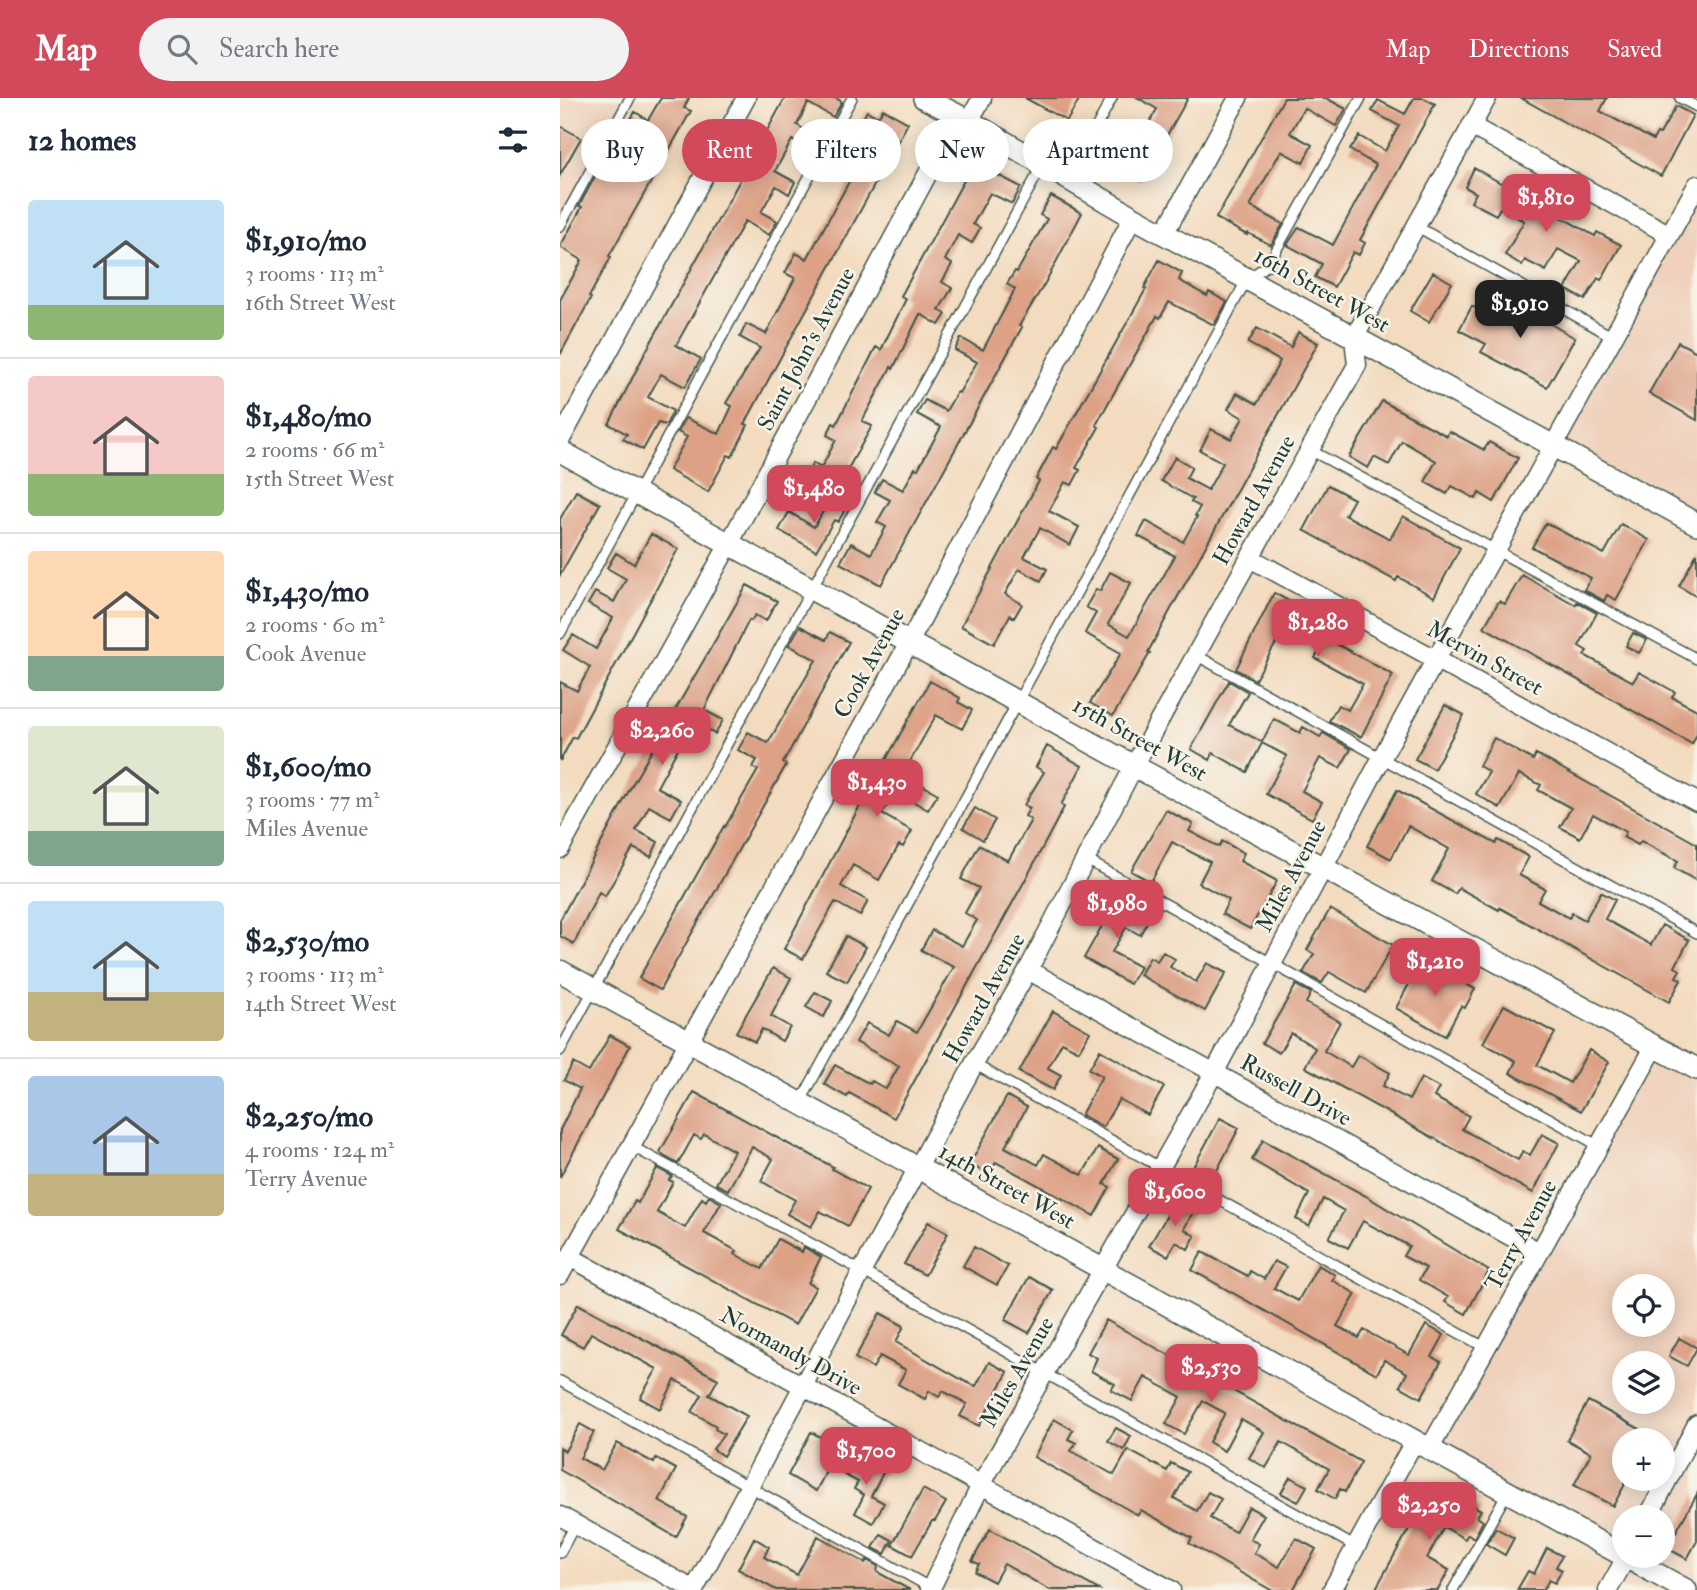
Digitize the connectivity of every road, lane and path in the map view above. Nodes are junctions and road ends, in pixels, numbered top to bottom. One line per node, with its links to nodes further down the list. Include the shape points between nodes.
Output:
1 (630, 98): 21 (lane)
2 (746, 98): 28 (street)
3 (852, 98): 32 (lane)
4 (924, 98): 12 (street, 16th Street West)
5 (982, 98): 13 (street, Saint John's Avenue)
6 (1112, 98): 14 (lane)
7 (1238, 98): 23 (street)
8 (1361, 98): 25 (lane, via 1268,265)
9 (1487, 98): 15 (street, Howard Avenue)
10 (1680, 98): 11 (lane)
11 (1697, 107)
12 (965, 119)
13 (970, 119)
14 (1101, 119)
15 (1471, 126): 22 (street, Howard Avenue); 24 (street)
16 (923, 182): 34 (street, Saint John's Avenue)
17 (1033, 182): 37 (lane)
18 (1073, 182): 20 (street, 16th Street West)
19 (1697, 185): 24 (street, Miles Avenue)
20 (1133, 217): 23 (street, 16th Street West); 39 (street, Cook Avenue)
21 (560, 226)
22 (1416, 226): 26 (lane); 27 (street, Howard Avenue)
23 (1164, 234): 25 (street, 16th Street West)
24 (1668, 234): 26 (street, Miles Avenue)
25 (1247, 279): 27 (street, 16th Street West); 43 (lane)
26 (1613, 337): 29 (street, Miles Avenue)
27 (1354, 338): 29 (street, 16th Street West); 30 (street, Howard Avenue, via 1357,365)
28 (560, 441)
29 (1555, 446): 33 (street, 16th Street West); 35 (street, Miles Avenue)
30 (1310, 450): 35 (lane); 36 (street, Howard Avenue)
31 (560, 451): 32 (street, 15th Street West)
32 (636, 493): 34 (street, 15th Street West); 38 (lane)
33 (1697, 524)
34 (729, 544): 37 (street, 15th Street West); 47 (street, Saint John's Avenue)
35 (1496, 550): 41 (street, Miles Avenue); 42 (lane)
36 (1250, 558): 40 (street, Howard Avenue); 41 (street, Mervin Street)
37 (811, 590): 39 (street, 15th Street West); 54 (lane)
38 (560, 634)
39 (909, 643): 43 (street, 15th Street West); 55 (street, Cook Avenue)
40 (1196, 655): 44 (lane); 45 (street, Howard Avenue)
41 (1436, 659): 44 (street, Miles Avenue); 46 (street, Mervin Street)
42 (1697, 659)
43 (1018, 702): 45 (street, 15th Street West); 61 (lane)
44 (1381, 759): 49 (street, Miles Avenue); 50 (lane)
45 (1134, 766): 48 (street, Howard Avenue); 49 (street, 15th Street West)
46 (1697, 802)
47 (560, 849)
48 (1086, 859): 51 (lane); 52 (street, Howard Avenue)
49 (1322, 868): 51 (street, Miles Avenue); 56 (street, 15th Street West)
50 (1697, 933)
51 (1271, 965): 60 (street, Miles Avenue); 63 (lane)
52 (1028, 970): 58 (street, Howard Avenue); 60 (street, Russell Drive)
53 (560, 971): 54 (street, 14th Street West)
54 (594, 989): 55 (street, 14th Street West); 57 (lane)
55 (689, 1040): 61 (street, 14th Street West); 62 (street, Cook Avenue)
56 (1655, 1046): 59 (street, 15th Street West); 63 (street, Terry Avenue)
57 (560, 1051)
58 (974, 1064): 64 (lane); 65 (street, Howard Avenue)
59 (1697, 1069)
60 (1214, 1073): 64 (street, Miles Avenue); 66 (street, Russell Drive)
61 (801, 1101): 65 (street, 14th Street West)
62 (631, 1146): 67 (street, Cook Avenue); 69 (lane)
63 (1599, 1146): 66 (street, Terry Avenue)
64 (1161, 1167): 68 (street, Miles Avenue); 71 (lane)
65 (920, 1168): 68 (street, 14th Street West); 69 (street, Howard Avenue)
66 (1539, 1252): 71 (street, Terry Avenue)
67 (570, 1257): 70 (street, Cook Avenue); 74 (street, Normandy Drive)
68 (1105, 1269): 72 (street, Miles Avenue); 76 (street, 14th Street West)
69 (862, 1271): 72 (lane); 74 (street, Howard Avenue)
70 (560, 1275)
71 (1486, 1348): 76 (street, Terry Avenue)
72 (1044, 1373): 77 (street, Miles Avenue); 82 (lane)
73 (560, 1381): 78 (lane)
74 (803, 1386): 77 (street, Normandy Drive); 78 (street, Howard Avenue)
75 (1697, 1424): 80 (street)
76 (1422, 1444): 79 (street, 14th Street West); 82 (street, Terry Avenue)
77 (981, 1485): 87 (street, Miles Avenue); 89 (street, Normandy Drive)
78 (751, 1486): 87 (lane); 88 (street, Howard Avenue)
79 (1508, 1490): 83 (street, 14th Street West); 91 (lane)
80 (1654, 1505)
81 (568, 1520): 84 (lane); 88 (street)
82 (1356, 1547): 90 (street, Terry Avenue)
83 (1612, 1549)
84 (560, 1553)
85 (1621, 1568): 92 (street)
86 (1647, 1568): 93 (street, 14th Street West)
87 (931, 1589)
88 (694, 1590)
89 (1171, 1590)
90 (1332, 1590)
91 (1453, 1590)
92 (1608, 1590)
93 (1686, 1590)

